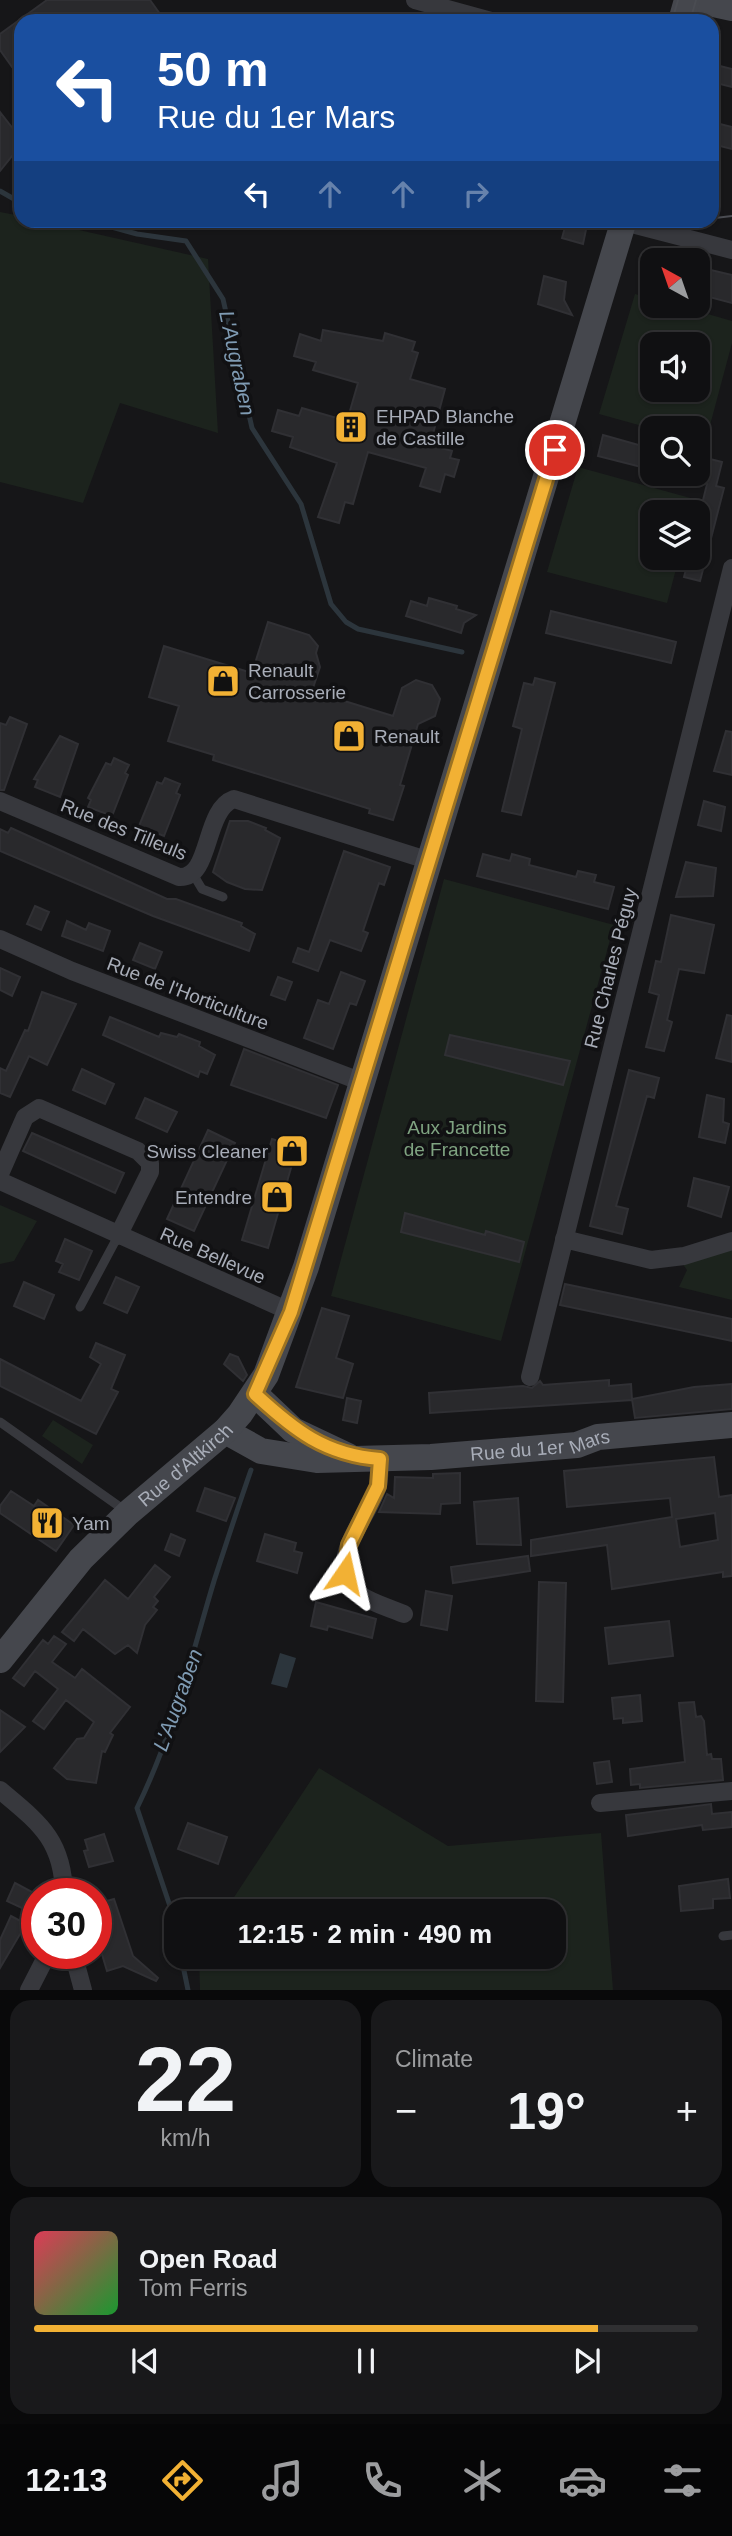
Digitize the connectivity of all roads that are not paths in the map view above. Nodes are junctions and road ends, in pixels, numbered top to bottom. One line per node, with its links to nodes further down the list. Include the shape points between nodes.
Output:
1 (415, 0): 4 (street)
2 (732, 8): 3 (main road)
3 (686, 10)
4 (466, 14)
5 (622, 228): 10 (main road, Rue d'Altkirch)
6 (650, 228): 7 (street)
7 (732, 250)
8 (732, 568): 18 (street, Rue Charles Péguy)
9 (0, 802): 11 (street, Rue des Tilleuls, via 179,877)
10 (430, 861): 11 (street, Rue des Tilleuls, via 234,799 220,807); 14 (main road, Rue d'Altkirch)
11 (193, 874): 12 (lane, via 202,889)
12 (223, 897)
13 (0, 939): 14 (street, Rue de l'Horticulture)
14 (362, 1082): 21 (main road, Rue d'Altkirch)
15 (0, 1174): 17 (street, via 25,1117 39,1108 138,1151 150,1163 150,1172)
16 (0, 1181): 17 (street, Rue Bellevue)
17 (118, 1236): 20 (lane); 21 (street, Rue Bellevue)
18 (564, 1239): 19 (street, via 651,1260 684,1256); 22 (street, Rue Charles Péguy)
19 (732, 1241)
20 (80, 1307)
21 (291, 1312): 23 (main road, Rue d'Altkirch)
22 (530, 1377)
23 (255, 1394): 26 (main road, Rue d'Altkirch); 27 (main road, Rue du 1er Mars, via 293,1430)
24 (0, 1422): 29 (lane)
25 (732, 1425): 28 (main road, Rue du 1er Mars, via 598,1437 577,1445)
26 (225, 1431): 27 (main road, Rue du 1er Mars, via 261,1451 317,1460); 29 (main road, Rue d'Altkirch)
27 (349, 1457): 28 (main road, Rue du 1er Mars)
28 (380, 1459): 30 (street, via 378,1486 349,1545 345,1573 363,1597)
29 (128, 1513): 31 (main road, Rue d'Altkirch, via 51,1593)
30 (404, 1614)
31 (0, 1660)
32 (0, 1790): 35 (street, via 52,1838)
33 (732, 1791): 34 (street)
34 (600, 1804)
35 (61, 1878)
36 (40, 1969): 38 (street)
37 (77, 1969): 39 (street)
38 (29, 1990)
39 (83, 1990)

